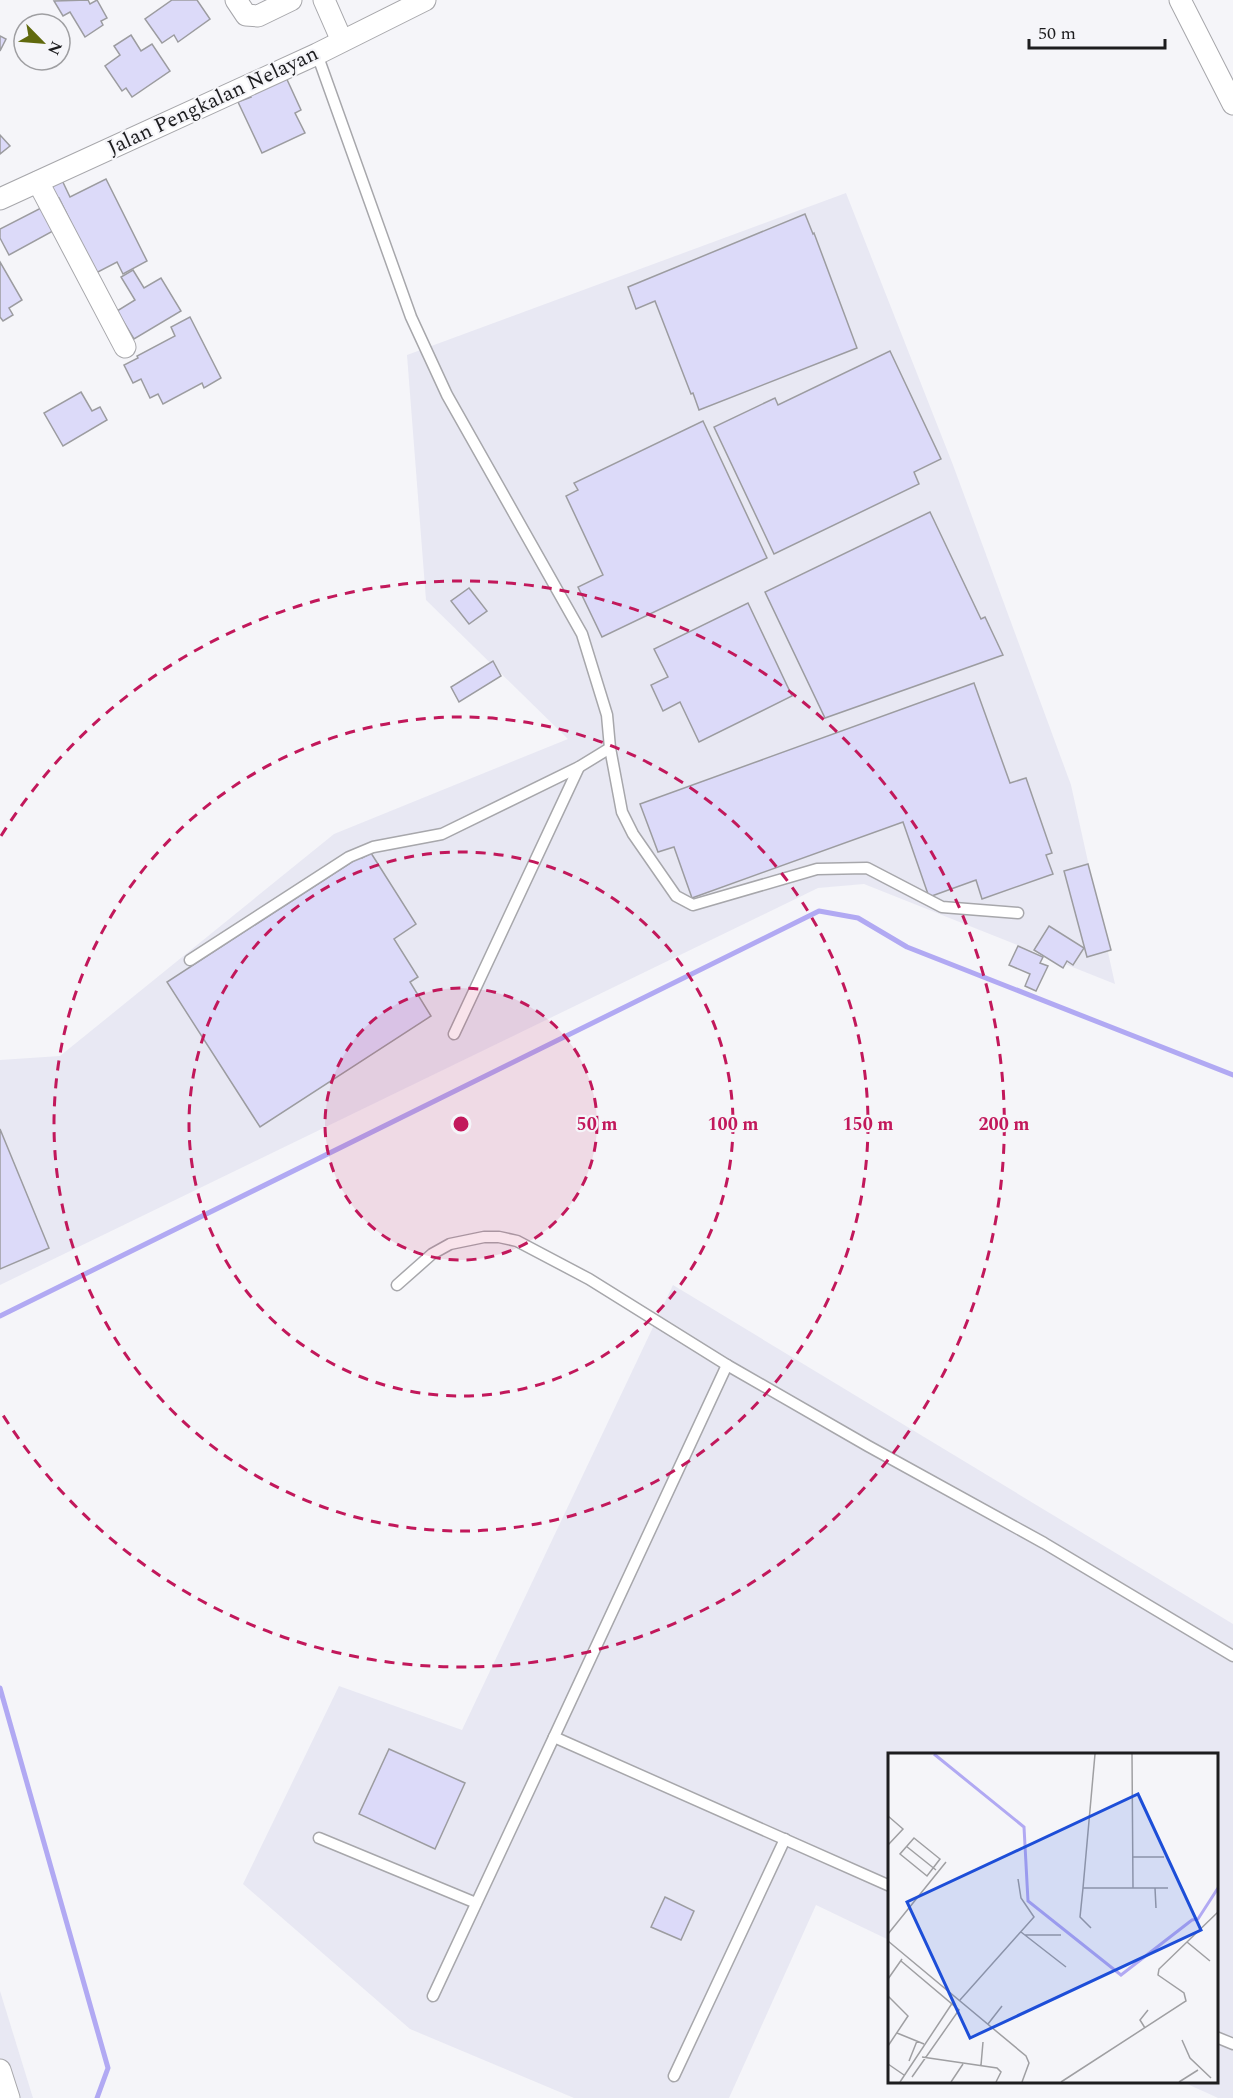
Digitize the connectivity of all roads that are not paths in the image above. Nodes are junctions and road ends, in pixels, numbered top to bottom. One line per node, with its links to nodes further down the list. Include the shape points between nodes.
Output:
1 (236, 0): 2 (street, via 246,15 255,17)
2 (291, 0)
3 (324, 0): 6 (street)
4 (425, 0): 6 (street, Jalan Pengkalan Nelayan)
5 (1180, 0): 8 (street)
6 (342, 41): 7 (street, Jalan Pengkalan Nelayan)
7 (317, 54): 9 (street, Jalan Pengkalan Nelayan); 12 (lane, via 411,317 447,395 582,634 607,715)
8 (1233, 104)
9 (38, 182): 10 (street, Jalan Pengkalan Nelayan); 11 (street)
10 (0, 199)
11 (125, 347)
12 (610, 748): 13 (lane); 14 (lane, via 622,812 633,834 676,896 693,904 817,869 867,868 942,907)
13 (579, 767): 15 (lane, via 442,834 373,847 349,857); 16 (lane)
14 (1018, 913)
15 (190, 960)
16 (454, 1034)
17 (397, 1285): 18 (lane, via 432,1254 450,1244 484,1237 517,1241 589,1279)
18 (727, 1365): 19 (lane, via 1044,1543); 20 (lane)
19 (1233, 1656)
20 (554, 1737): 22 (lane); 24 (lane)
21 (319, 1838): 24 (lane)
22 (785, 1839): 23 (lane); 29 (lane)
23 (888, 1885)
24 (476, 1903): 25 (lane)
25 (433, 1996)
26 (1218, 2038): 27 (lane)
27 (1233, 2044)
28 (0, 2070): 30 (street)
29 (675, 2076)
30 (9, 2098)

